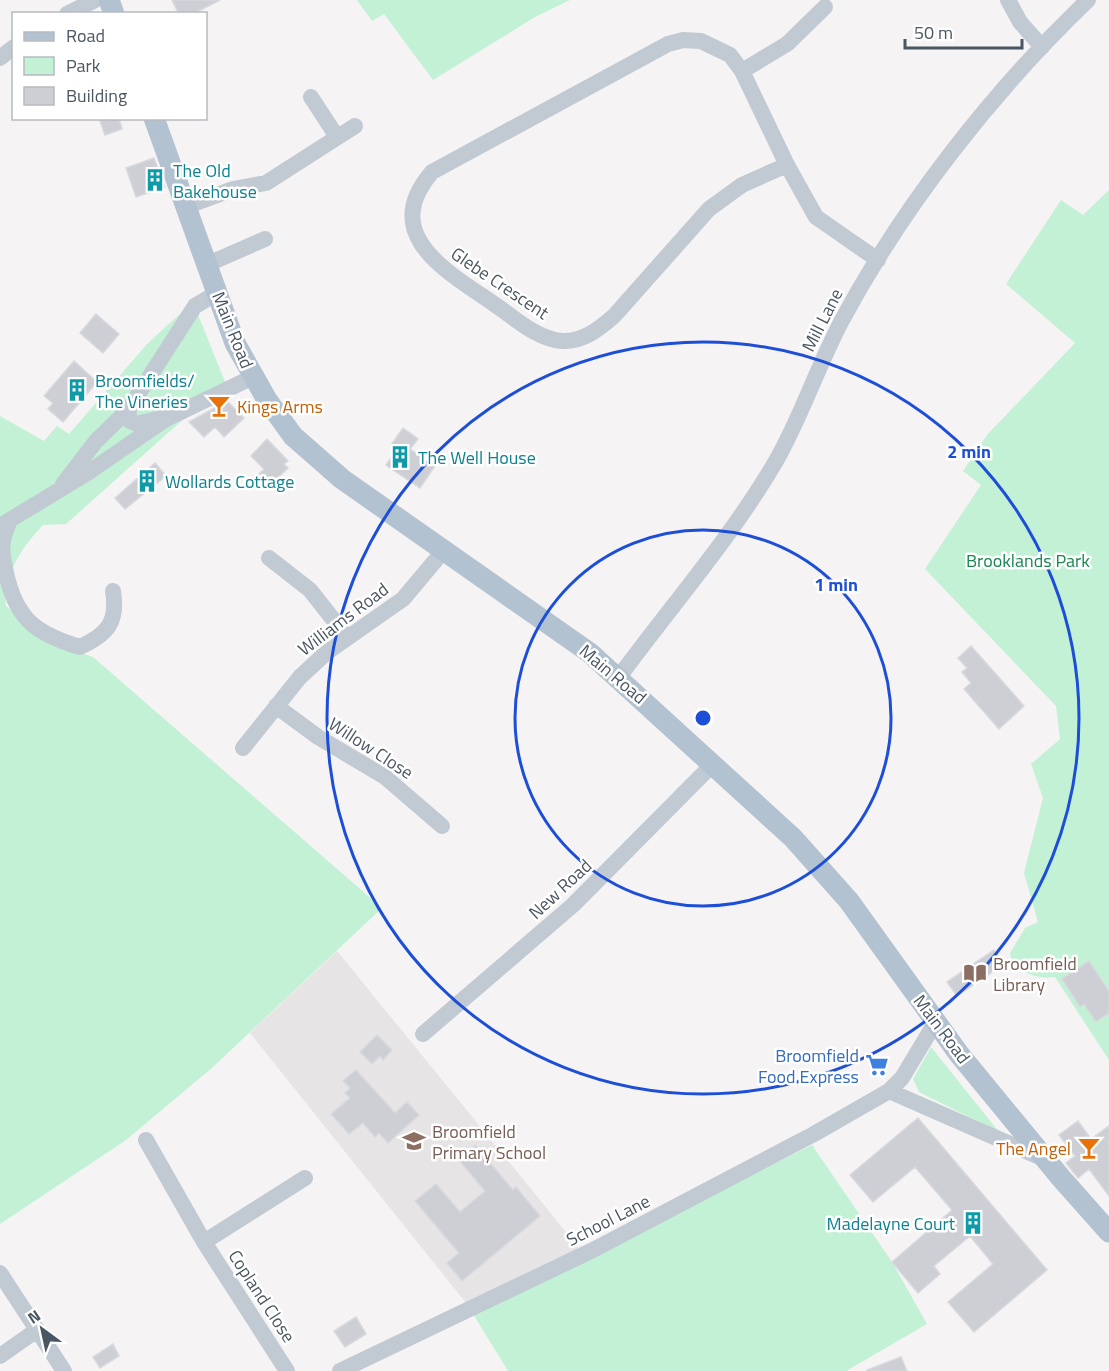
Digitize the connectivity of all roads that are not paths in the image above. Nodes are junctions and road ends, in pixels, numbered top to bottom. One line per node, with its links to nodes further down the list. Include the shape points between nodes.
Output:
1 (95, 0): 5 (street)
2 (1008, 0): 6 (street, via 1020,22)
3 (1088, 0): 6 (street, Mill Lane)
4 (825, 7): 9 (street, via 787,44)
5 (71, 12)
6 (1042, 47): 17 (street, Mill Lane, via 969,132)
7 (12, 49): 8 (street)
8 (0, 58)
9 (742, 71): 14 (street, Glebe Crescent); 14 (street, Glebe Crescent, via 730,55 701,41 668,44 640,59 432,172 419,191 413,214 420,244 442,268 538,333 562,341 574,340 600,329 614,316 709,209 725,196)
10 (311, 97): 13 (street)
11 (155, 120): 15 (main road, Main Road)
12 (354, 126): 13 (street)
13 (337, 137): 15 (street, via 266,183 233,189)
14 (787, 165): 17 (street, Glebe Crescent, via 816,217)
15 (188, 206): 18 (main road, Main Road)
16 (265, 239): 18 (street)
17 (878, 260): 29 (street, Mill Lane, via 841,323 791,434 766,476)
18 (208, 264): 19 (main road, Main Road)
19 (217, 293): 20 (main road, Main Road); 21 (street, via 195,306)
20 (253, 377): 22 (street); 25 (main road, Main Road, via 308,451)
21 (128, 410): 22 (street, via 130,421 137,424); 23 (street, via 96,441)
22 (183, 410): 23 (street)
23 (61, 487): 24 (street)
24 (5, 523): 27 (street, via 0,544 11,596 23,616 50,637 80,647 96,640 111,625 116,606)
25 (445, 549): 28 (street, Williams Road, via 403,599); 29 (main road, Main Road)
26 (269, 558): 28 (street, via 310,590)
27 (113, 591)
28 (347, 637): 30 (street, Williams Road, via 300,676)
29 (619, 677): 32 (main road, Main Road)
30 (276, 706): 31 (street, Williams Road); 33 (street, Willow Close, via 384,777)
31 (243, 747)
32 (714, 763): 34 (main road, Main Road, via 832,880); 35 (street, New Road, via 573,906)
33 (442, 826)
34 (935, 1023): 36 (street, School Lane, via 902,1078); 38 (main road, Main Road)
35 (423, 1034)
36 (888, 1091): 38 (street); 45 (street, School Lane, via 593,1250)
37 (146, 1140): 41 (street, Copland Close)
38 (1046, 1160): 40 (main road, Main Road)
39 (305, 1178): 41 (street, Copland Close)
40 (1109, 1232)
41 (204, 1242): 47 (street, Copland Close)
42 (0, 1273): 43 (street)
43 (37, 1330): 44 (street); 46 (street)
44 (0, 1356)
45 (342, 1370)
46 (64, 1371)
47 (287, 1371)

